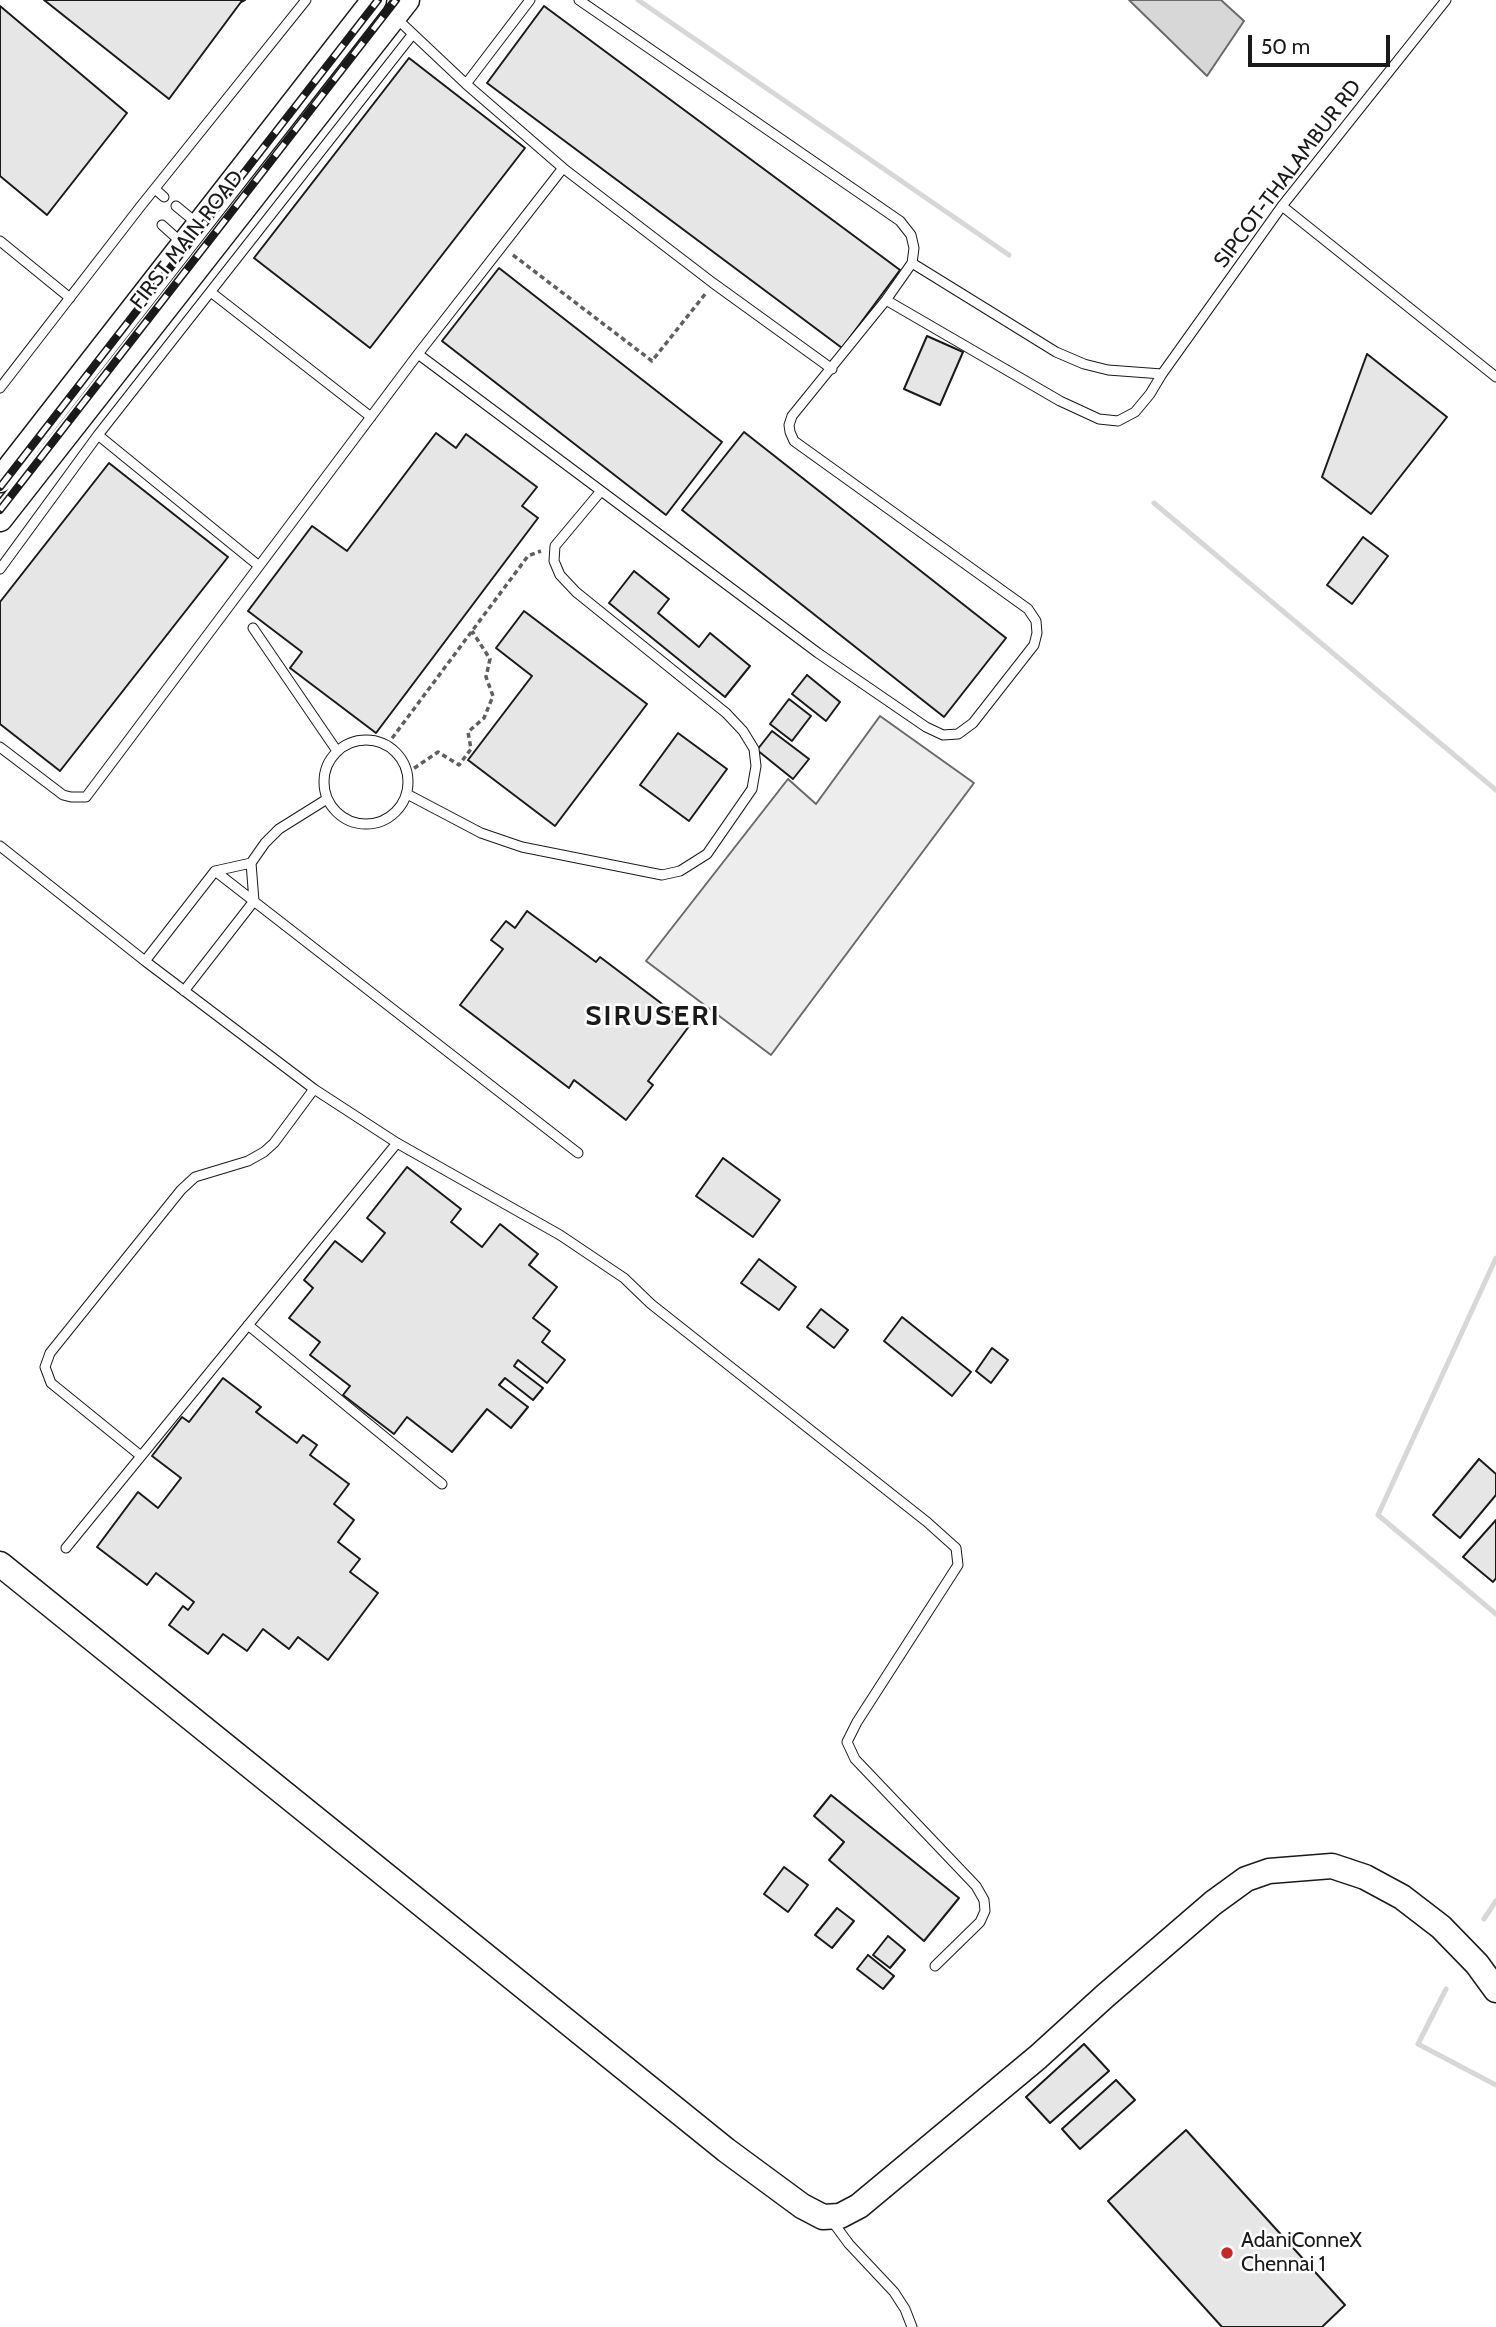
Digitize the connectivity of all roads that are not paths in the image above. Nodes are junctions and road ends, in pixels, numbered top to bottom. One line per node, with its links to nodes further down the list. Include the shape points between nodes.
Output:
1 (306, 0): 10 (lane)
2 (374, 0): 17 (street, FIRST MAIN ROAD)
3 (530, 0): 8 (lane)
4 (579, 0): 19 (lane, via 900,221 911,235)
5 (1446, 0): 14 (lane, SIPCOT-THALAMBUR RD)
6 (400, 8): 7 (lane); 32 (street)
7 (412, 35): 8 (lane); 20 (lane)
8 (466, 84): 9 (lane)
9 (563, 168): 23 (lane); 24 (lane)
10 (155, 189): 11 (lane); 12 (lane)
11 (164, 197)
12 (140, 206): 15 (lane); 21 (lane)
13 (176, 206): 17 (lane)
14 (1282, 206): 25 (lane, SIPCOT-THALAMBUR RD); 26 (lane)
15 (149, 215)
16 (162, 225): 17 (lane)
17 (191, 234): 30 (street, FIRST MAIN ROAD)
18 (0, 241): 21 (lane)
19 (912, 263): 22 (lane); 25 (lane, via 1056,352 1108,370)
20 (212, 293): 28 (lane); 29 (lane)
21 (70, 298): 27 (lane)
22 (886, 300): 24 (lane); 25 (lane, SIPCOT-THALAMBUR RD, via 1099,419 1118,421 1135,412)
23 (418, 354): 28 (lane); 31 (lane)
24 (832, 369): 31 (lane, via 792,416 789,425 794,440 1028,610 1036,621 1034,645 973,723 958,734 943,736 926,727 818,653)
25 (1162, 374)
26 (1496, 377)
27 (0, 388)
28 (371, 417): 33 (lane)
29 (98, 435): 33 (lane); 34 (lane)
30 (0, 480)
31 (601, 491): 38 (lane, via 555,546 554,561 561,575 743,731 754,749 752,789 707,854 680,871 662,875 522,847 481,833)
32 (0, 519)
33 (260, 566): 36 (lane, via 86,797 63,794)
34 (0, 569)
35 (253, 628): 37 (lane)
36 (0, 747)
37 (337, 751): 38 (lane, via 359,740 387,745 398,754 407,773); 39 (lane, via 323,778)
38 (407, 794): 39 (lane, via 391,816 365,825 340,816)
39 (327, 799): 41 (lane, via 279,829)
40 (0, 846): 44 (lane)
41 (251, 863): 42 (lane); 43 (lane)
42 (215, 871): 43 (lane); 44 (lane)
43 (254, 901): 45 (lane); 48 (lane)
44 (145, 961): 45 (lane)
45 (184, 991): 46 (lane)
46 (314, 1089): 47 (lane); 50 (lane, via 264,1152 195,1177 181,1190 50,1353 45,1367 51,1383)
47 (397, 1143): 49 (lane); 54 (lane, via 560,1235 615,1272 956,1548 958,1565 847,1742 855,1759 976,1886 984,1900 980,1922)
48 (578, 1153)
49 (248, 1325): 50 (lane); 51 (lane)
50 (141, 1456): 52 (lane)
51 (442, 1484)
52 (66, 1548)
53 (0, 1564): 56 (street, via 726,2150 802,2206)
54 (935, 1966)
55 (1496, 1990): 56 (street, via 1441,1927 1366,1877 1332,1866 1269,1871 1246,1879 1213,1903 859,2206)
56 (829, 2217): 57 (lane, via 894,2292)
57 (912, 2327)

